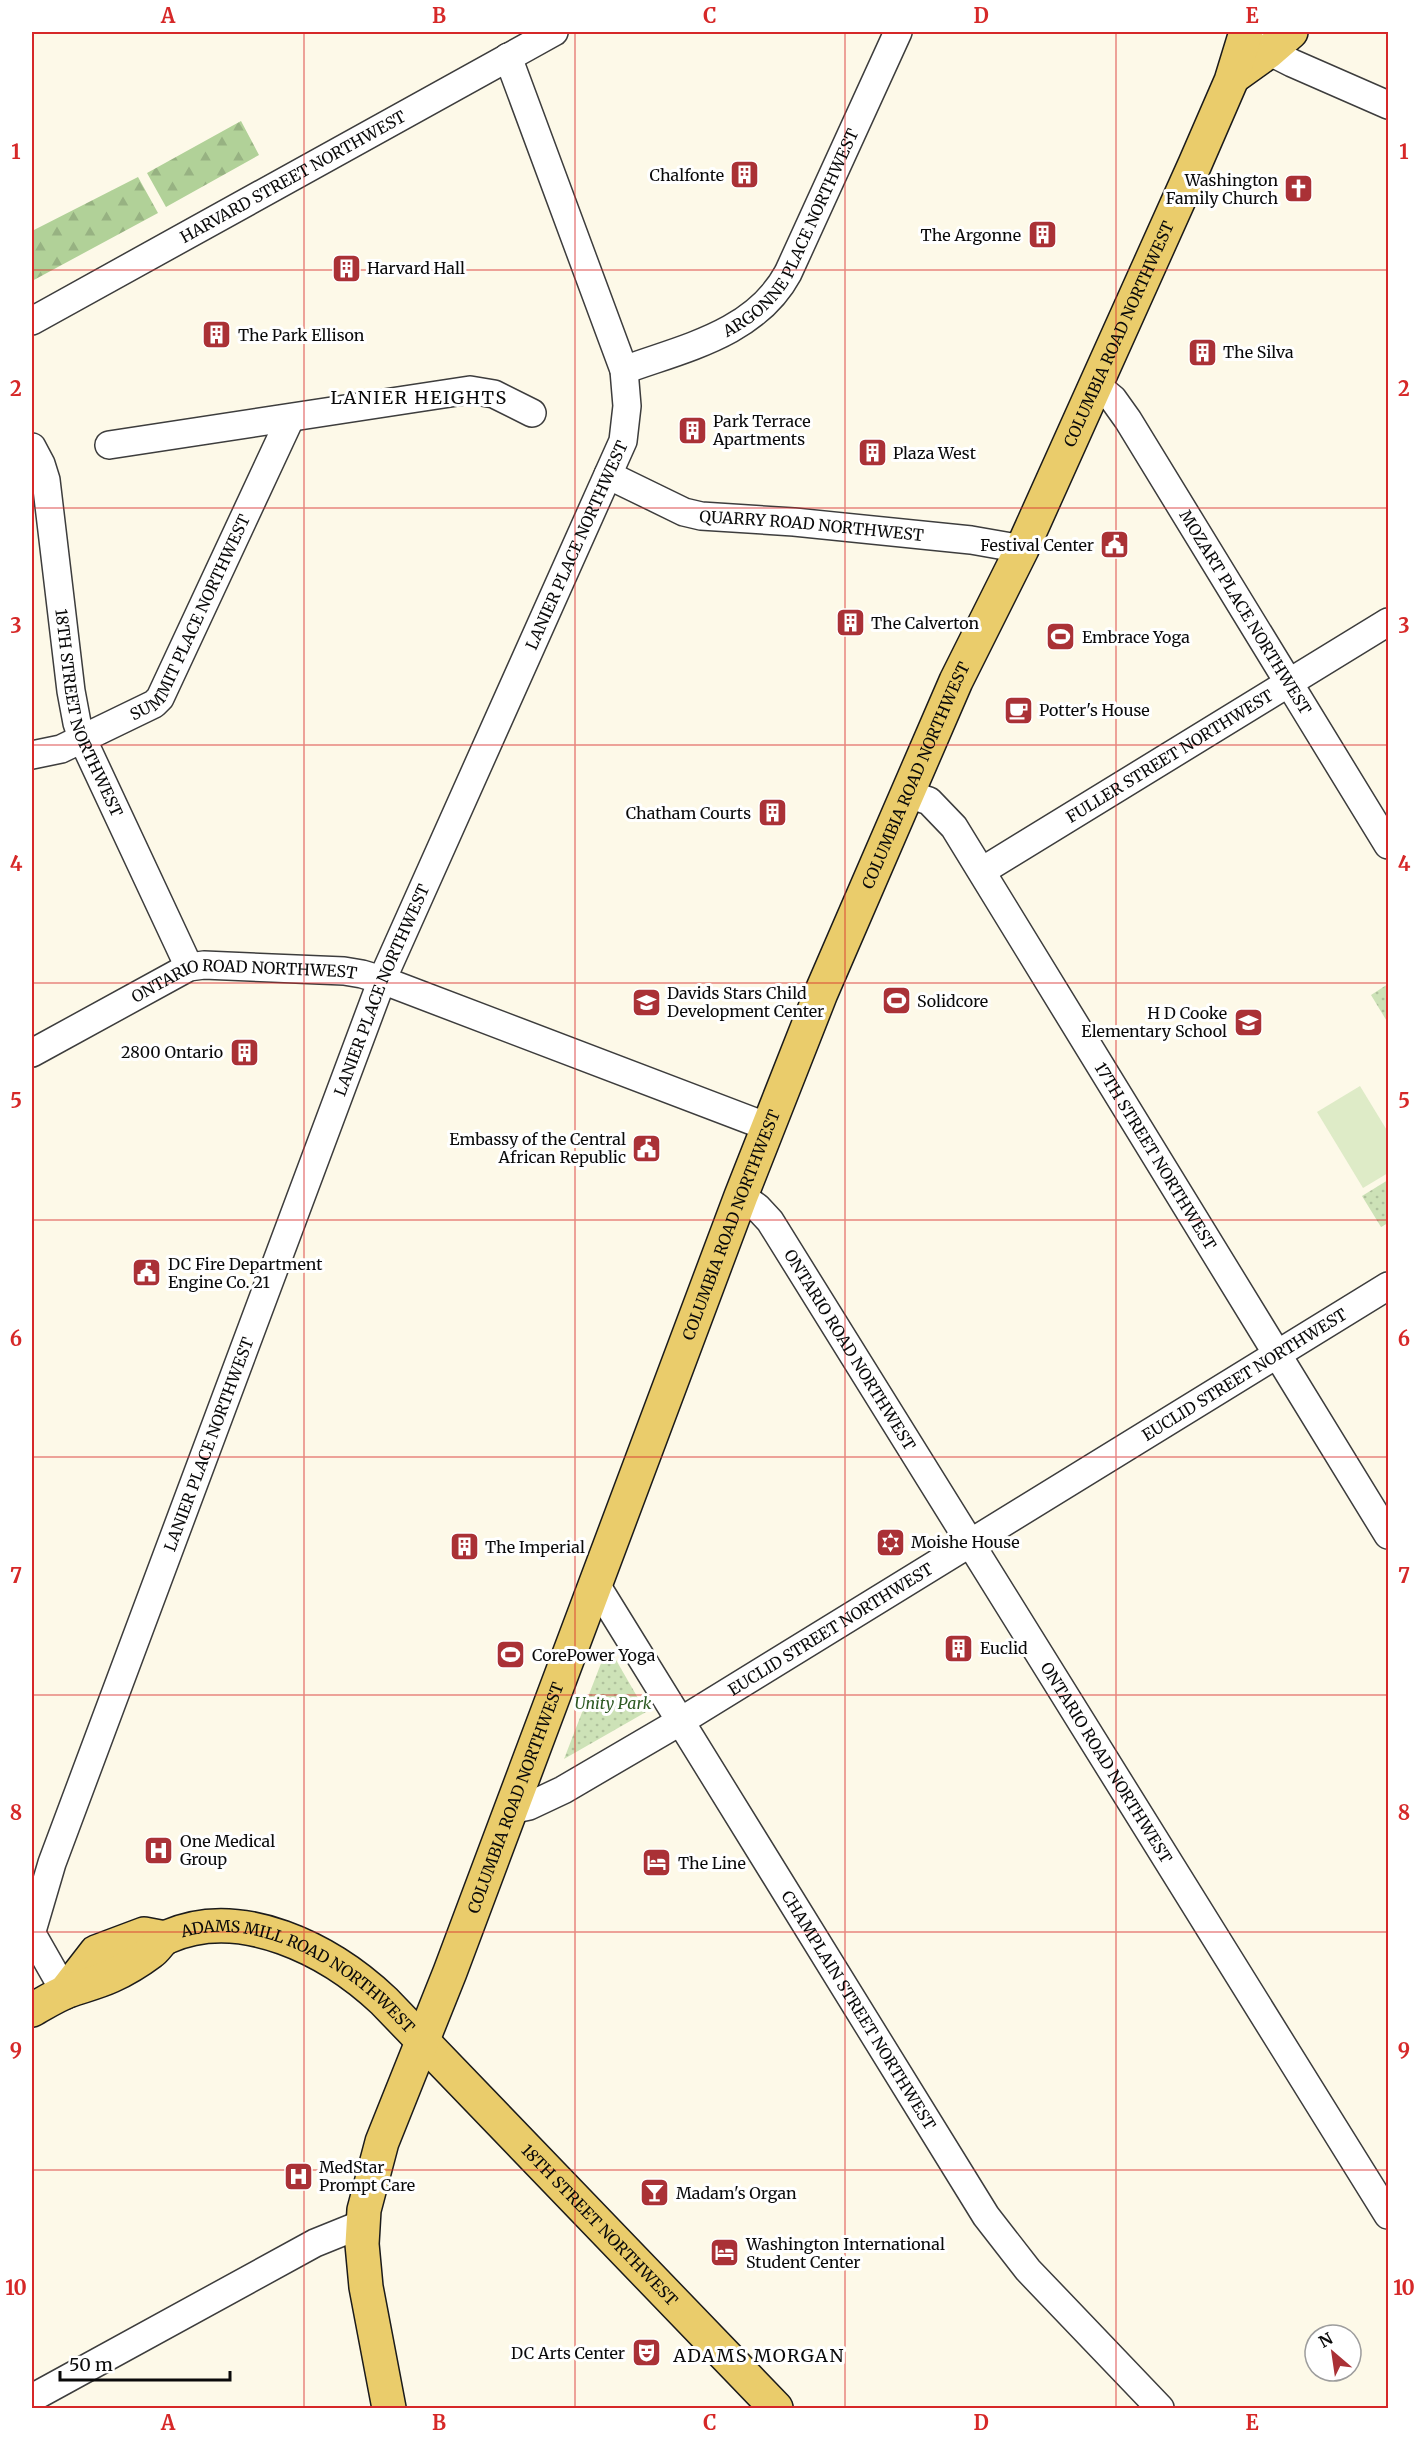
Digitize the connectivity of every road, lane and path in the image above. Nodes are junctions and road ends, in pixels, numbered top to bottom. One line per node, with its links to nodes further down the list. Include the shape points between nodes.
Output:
1 (554, 32): 4 (street, HARVARD STREET NORTHWEST)
2 (898, 32): 7 (street, ARGONNE PLACE NORTHWEST, via 788,273 767,303 731,330)
3 (1256, 37): 5 (street); 8 (main road, COLUMBIA ROAD NORTHWEST, via 1233,77)
4 (508, 57): 6 (street, HARVARD STREET NORTHWEST); 7 (street, LANIER PLACE NORTHWEST)
5 (1389, 105)
6 (32, 321)
7 (624, 370): 13 (street, LANIER PLACE NORTHWEST, via 625,429)
8 (1096, 385): 14 (main road, COLUMBIA ROAD NORTHWEST); 16 (street, MOZART PLACE NORTHWEST, via 1113,399 1128,420)
9 (532, 413): 10 (street, via 494,394 470,390)
10 (290, 419): 11 (street); 17 (street, SUMMIT PLACE NORTHWEST, via 160,698)
11 (109, 445)
12 (33, 453): 17 (street, 18TH STREET NORTHWEST, via 46,480 71,691)
13 (608, 475): 14 (street, QUARRY ROAD NORTHWEST, via 684,512 701,516 984,541); 23 (street, LANIER PLACE NORTHWEST)
14 (1022, 549): 19 (main road, COLUMBIA ROAD NORTHWEST, via 956,681)
15 (1389, 622): 16 (street, FULLER STREET NORTHWEST)
16 (1289, 683): 20 (street, MOZART PLACE NORTHWEST); 21 (street, FULLER STREET NORTHWEST)
17 (82, 738): 18 (street, SUMMIT PLACE NORTHWEST, via 61,749); 22 (street, 18TH STREET NORTHWEST)
18 (32, 755)
19 (908, 794): 21 (street, 17TH STREET NORTHWEST, via 929,801 946,817); 25 (main road, COLUMBIA ROAD NORTHWEST, via 821,993)
20 (1389, 845)
21 (982, 872): 28 (street, 17TH STREET NORTHWEST)
22 (189, 967): 23 (street, ONTARIO ROAD NORTHWEST, via 344,971); 24 (street, ONTARIO ROAD NORTHWEST)
23 (382, 980): 25 (street, ONTARIO ROAD NORTHWEST); 34 (street, LANIER PLACE NORTHWEST, via 52,1863)
24 (32, 1053)
25 (768, 1127): 26 (main road, COLUMBIA ROAD NORTHWEST)
26 (741, 1196): 30 (street, ONTARIO ROAD NORTHWEST, via 770,1221); 31 (main road, COLUMBIA ROAD NORTHWEST)
27 (1389, 1286): 28 (street, EUCLID STREET NORTHWEST)
28 (1278, 1354): 29 (street, 17TH STREET NORTHWEST); 30 (street, EUCLID STREET NORTHWEST)
29 (1389, 1535)
30 (971, 1543): 32 (street, EUCLID STREET NORTHWEST); 38 (street, ONTARIO ROAD NORTHWEST)
31 (595, 1583): 32 (street, CHAMPLAIN STREET NORTHWEST); 33 (main road, COLUMBIA ROAD NORTHWEST)
32 (681, 1721): 33 (street, EUCLID STREET NORTHWEST, via 563,1790); 43 (street, CHAMPLAIN STREET NORTHWEST, via 986,2216 1028,2270)
33 (510, 1810): 37 (main road, COLUMBIA ROAD NORTHWEST)
34 (32, 1933): 35 (street)
35 (65, 1992): 36 (main road, ADAMS MILL ROAD NORTHWEST); 37 (main road, ADAMS MILL ROAD NORTHWEST, via 111,1976 153,1951 165,1938 203,1928 232,1927 292,1941 359,1980)
36 (32, 2010)
37 (423, 2040): 39 (main road, COLUMBIA ROAD NORTHWEST, via 382,2142); 42 (main road, 18TH STREET NORTHWEST)
38 (1389, 2215)
39 (362, 2224): 40 (street, via 315,2243); 41 (main road, COLUMBIA ROAD NORTHWEST, via 366,2287)
40 (32, 2398)
41 (389, 2409)
42 (776, 2409)
43 (1160, 2409)

